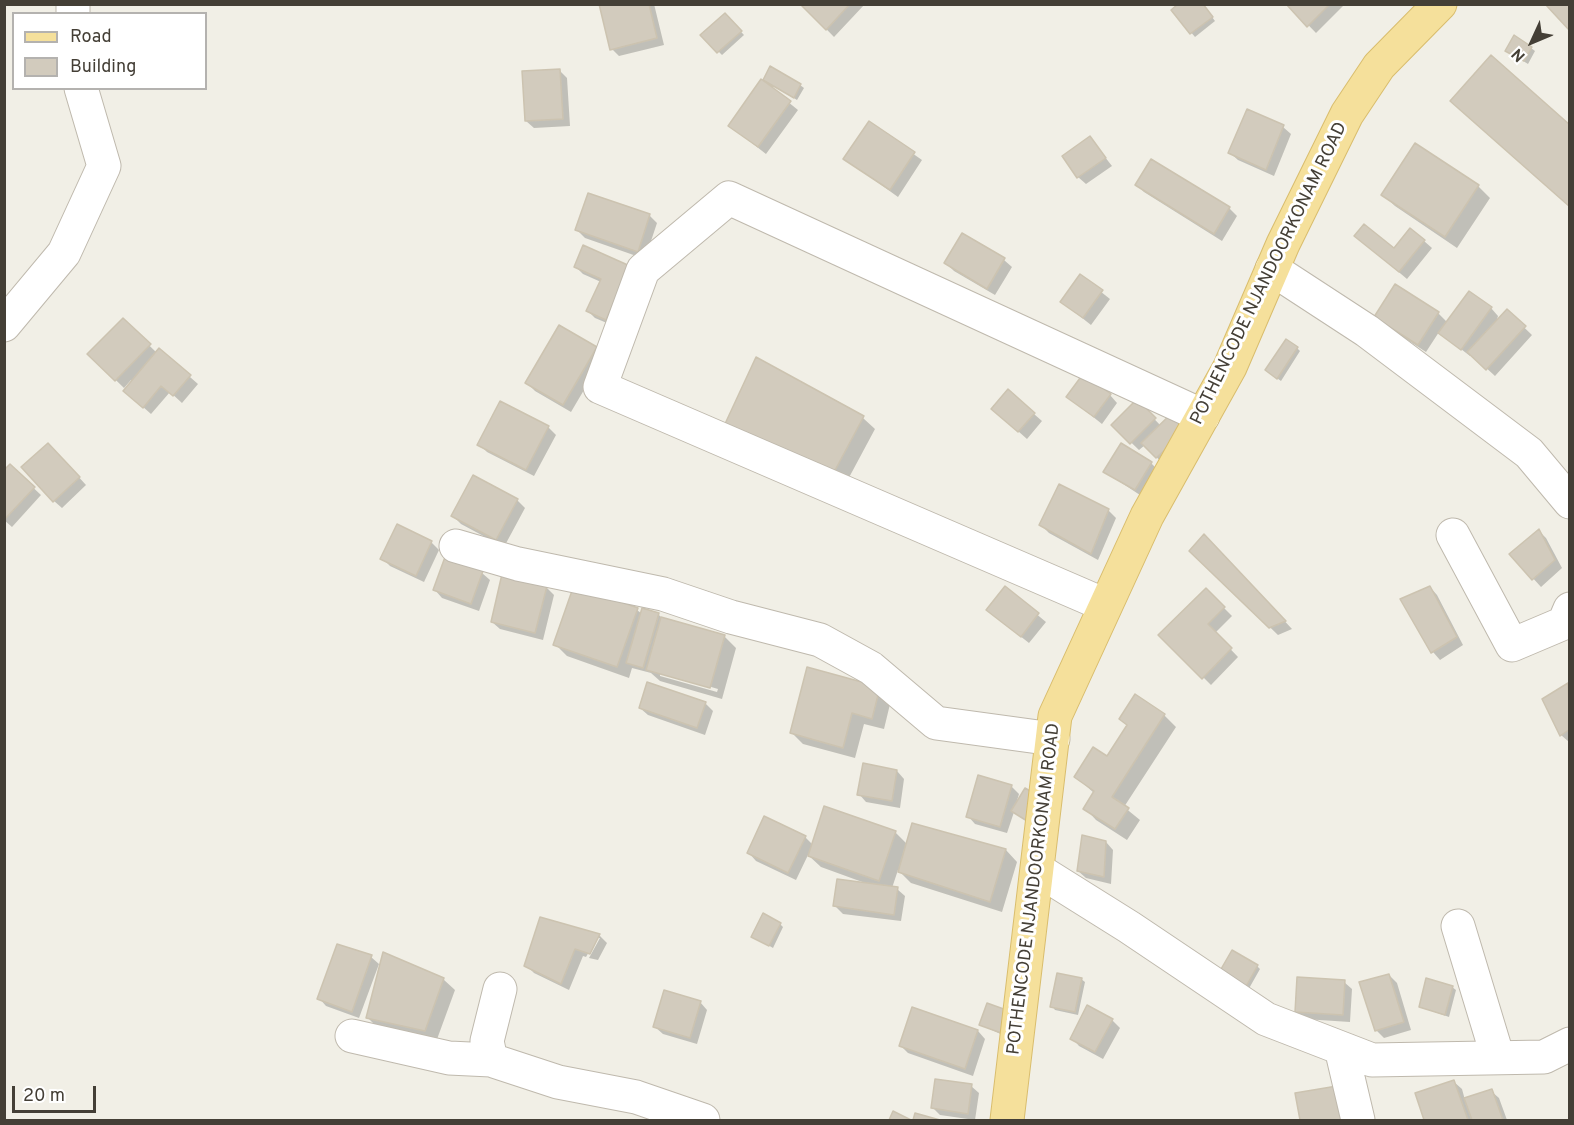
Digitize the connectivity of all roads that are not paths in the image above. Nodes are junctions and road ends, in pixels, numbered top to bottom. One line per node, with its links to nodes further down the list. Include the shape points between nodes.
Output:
1 (1440, 4): 3 (main road, POTHENCODE NJANDOORKONAM ROAD, via 1379,66 1347,114)
2 (82, 90): 4 (street, via 104,165 64,252)
3 (1272, 269): 5 (main road, POTHENCODE NJANDOORKONAM ROAD, via 1230,367); 6 (street, via 1367,331 1529,453)
4 (4, 325)
5 (1203, 417): 9 (main road, POTHENCODE NJANDOORKONAM ROAD, via 1147,516); 9 (street, via 729,198 643,270 600,387)
6 (1569, 502)
7 (1453, 535): 10 (street, via 1512,645 1564,622)
8 (456, 546): 11 (street, via 518,564 663,594 820,640 872,668 936,723)
9 (1106, 605): 11 (main road, POTHENCODE NJANDOORKONAM ROAD, via 1055,716)
10 (1569, 609)
11 (1053, 740): 12 (main road, POTHENCODE NJANDOORKONAM ROAD)
12 (1038, 870): 17 (street, via 1266,1019); 21 (main road, POTHENCODE NJANDOORKONAM ROAD)
13 (1458, 926): 18 (street)
14 (500, 989): 19 (street, via 487,1041)
15 (352, 1036): 19 (street, via 449,1058)
16 (1569, 1044): 18 (street, via 1544,1057)
17 (1341, 1048): 18 (street, via 1372,1060); 22 (street)
18 (1498, 1058)
19 (491, 1060): 20 (street, via 558,1082 636,1097)
20 (703, 1120)
21 (1007, 1120)
22 (1358, 1120)

